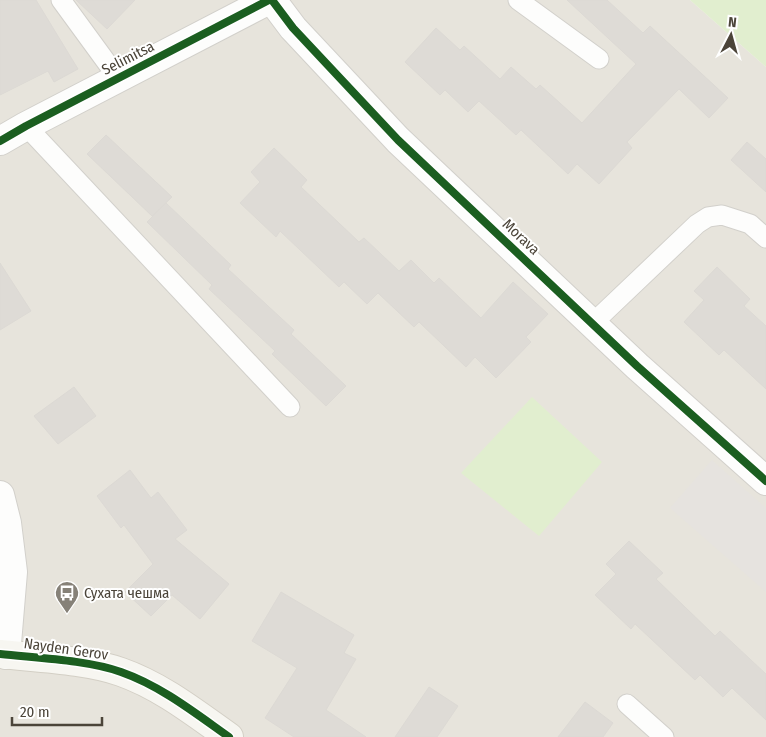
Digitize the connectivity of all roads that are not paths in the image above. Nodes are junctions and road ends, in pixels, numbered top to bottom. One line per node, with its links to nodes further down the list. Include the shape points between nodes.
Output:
1 (61, 0): 5 (lane)
2 (270, 0): 5 (street, Selimitsa); 9 (street, Morava, via 398,140)
3 (518, 0): 4 (lane)
4 (599, 59)
5 (118, 78): 6 (street, Selimitsa)
6 (26, 126): 7 (street, Selimitsa); 10 (lane)
7 (0, 141)
8 (766, 238): 9 (lane, via 750,224 722,216 708,217)
9 (593, 324): 11 (street, Morava)
10 (290, 407)
11 (766, 481)
12 (0, 495): 13 (street, via 13,572)
13 (3, 655): 15 (street, Nayden Gerov, via 120,671 150,684)
14 (627, 704): 16 (lane)
15 (229, 737)
16 (664, 737)

